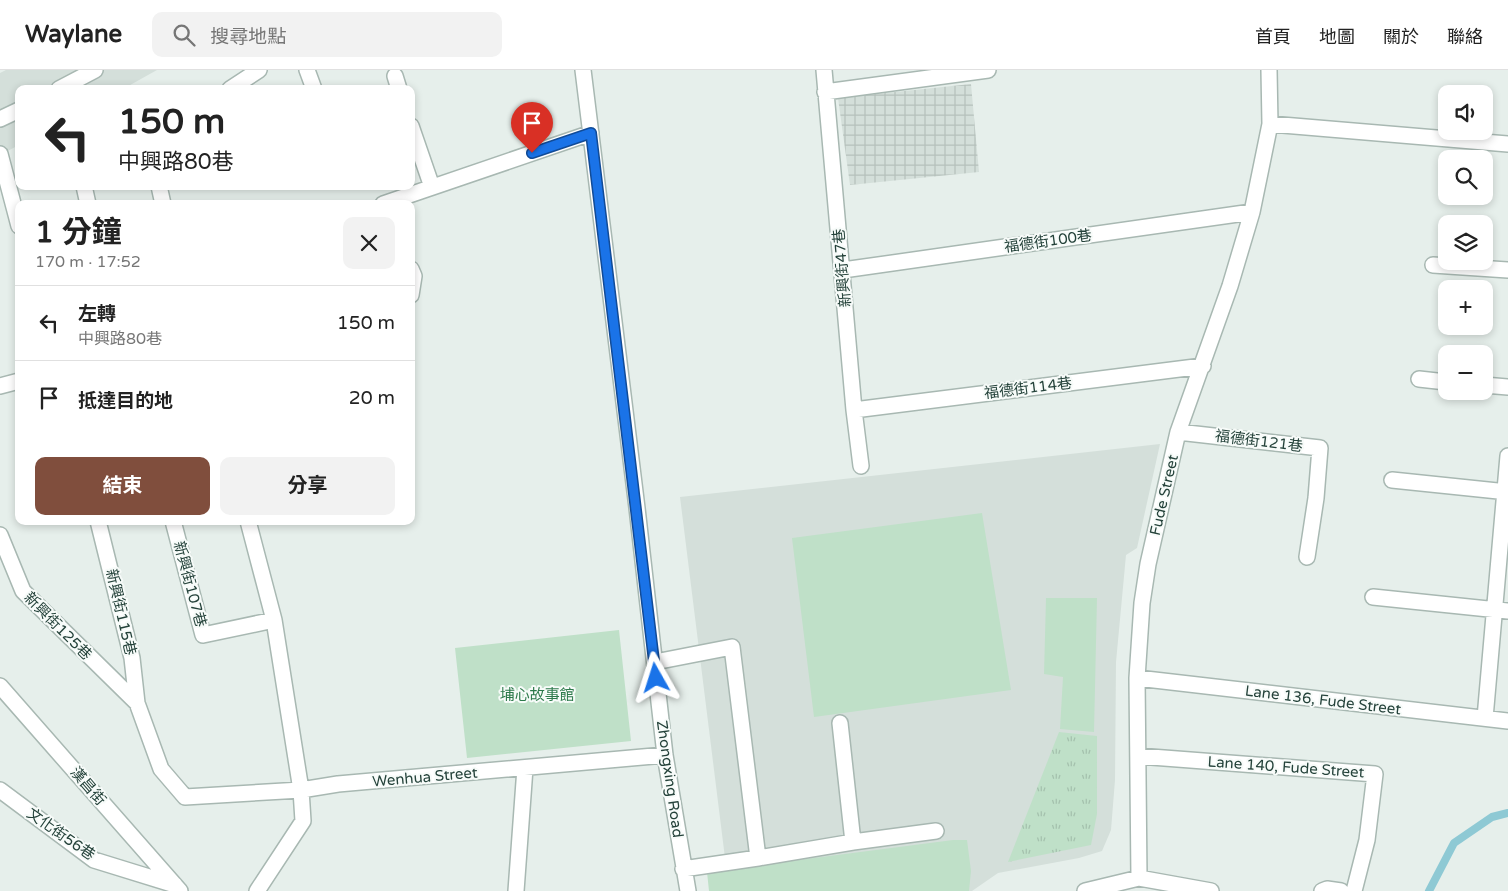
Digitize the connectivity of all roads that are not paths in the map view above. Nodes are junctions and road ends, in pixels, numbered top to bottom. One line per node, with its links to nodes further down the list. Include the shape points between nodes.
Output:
1 (95, 70): 8 (street)
2 (259, 70): 9 (street)
3 (307, 70): 10 (street)
4 (583, 70): 15 (street, Zhongxing Road)
5 (824, 70): 11 (street, 新興街47巷)
6 (988, 70): 11 (street)
7 (1269, 70): 14 (street, Fude Street)
8 (67, 85)
9 (236, 85)
10 (313, 85)
11 (825, 92): 24 (street, 新興街47巷)
12 (15, 112): 13 (street)
13 (0, 119)
14 (1270, 124): 17 (street); 22 (street, Fude Street)
15 (591, 133): 19 (street); 47 (street, Zhongxing Road)
16 (415, 138): 19 (street)
17 (1508, 144)
18 (0, 154): 21 (street)
19 (432, 187): 20 (street)
20 (395, 200)
21 (15, 211)
22 (1252, 212): 24 (street, 福德街100巷); 26 (street, Fude Street)
23 (1433, 265): 25 (street)
24 (843, 270): 33 (street, 新興街47巷)
25 (1508, 270)
26 (1203, 366): 33 (street, 福德街114巷); 34 (street, Fude Street)
27 (1419, 379): 28 (street)
28 (1438, 381)
29 (15, 382): 31 (street)
30 (1493, 385): 32 (street)
31 (0, 386)
32 (1508, 386)
33 (854, 410): 36 (street, 新興街47巷)
34 (1178, 432): 43 (street, 福德街121巷, via 1320,448); 48 (street, Fude Street, via 1147,572)
35 (1508, 456): 38 (street)
36 (861, 466)
37 (1392, 480): 38 (street)
38 (1506, 492): 45 (street)
39 (99, 525): 50 (street, 新興街115巷, via 132,658)
40 (174, 525): 46 (street, 新興街107巷, via 203,635)
41 (249, 525): 46 (street)
42 (0, 535): 50 (street, 新興街125巷, via 23,591)
43 (1307, 558)
44 (1373, 597): 45 (street)
45 (1501, 610): 51 (street)
46 (274, 620): 58 (street)
47 (655, 662): 54 (street, Zhongxing Road); 61 (street, via 732,647)
48 (1137, 678): 51 (street, Lane 136, Fude Street); 55 (street, Fude Street)
49 (0, 686): 64 (street, 漢昌街)
50 (137, 703): 58 (street, Wenhua Street, via 161,769 185,797)
51 (1485, 718): 52 (street, Lane 136, Fude Street)
52 (1508, 721)
53 (840, 723): 60 (street)
54 (665, 755): 56 (street, Wenhua Street); 62 (street, Zhongxing Road)
55 (1138, 756): 63 (street, Fude Street); 72 (street, Lane 140, Fude Street, via 1375,774 1367,840)
56 (525, 768): 58 (street, Wenhua Street); 66 (street)
57 (0, 790): 64 (street, 文化街56巷, via 94,860)
58 (301, 790): 65 (street, via 304,821)
59 (936, 831): 60 (street)
60 (853, 842): 61 (street)
61 (758, 858): 62 (street)
62 (683, 868): 67 (street, Zhongxing Road)
63 (1138, 878): 68 (street); 69 (street)
64 (178, 888)
65 (257, 891)
66 (516, 891)
67 (688, 891)
68 (1085, 891)
69 (1211, 891)
70 (1322, 891): 71 (street, via 1327,888)
71 (1341, 891)
72 (1354, 891)

